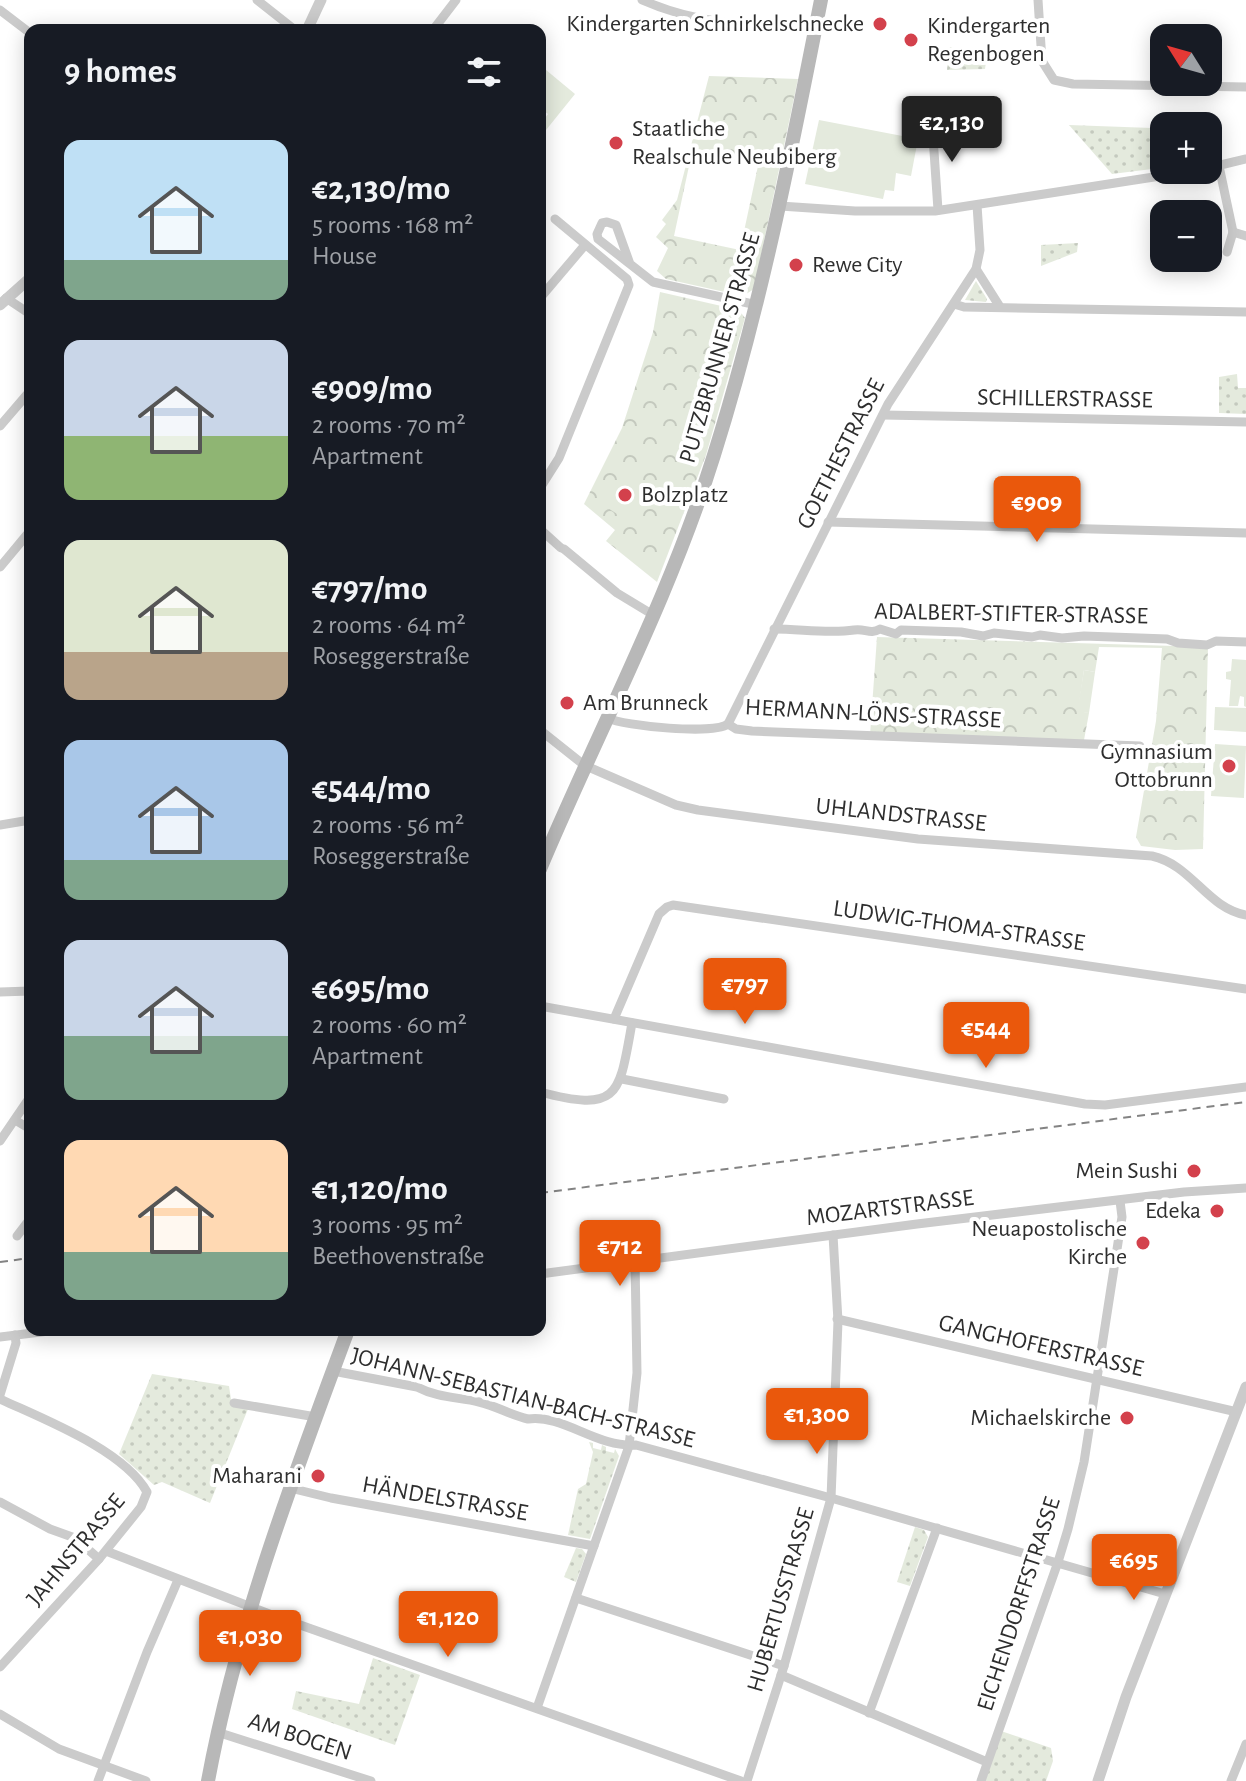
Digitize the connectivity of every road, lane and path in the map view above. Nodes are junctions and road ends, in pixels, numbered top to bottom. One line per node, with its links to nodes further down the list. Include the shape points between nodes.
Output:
1 (257, 0): 8 (street)
2 (321, 0): 9 (street)
3 (456, 0): 10 (street)
4 (642, 0): 11 (street, via 676,14 722,23)
5 (821, 0): 11 (main road, PUTZBRUNNER STRASSE)
6 (1038, 0): 13 (street, via 1042,61 1058,81)
7 (0, 10): 12 (street)
8 (287, 24)
9 (310, 24)
10 (438, 24)
11 (815, 26): 20 (main road, PUTZBRUNNER STRASSE)
12 (24, 28)
13 (1246, 87)
14 (932, 122): 21 (street)
15 (1246, 159): 16 (street)
16 (1222, 165)
17 (1150, 178): 19 (street)
18 (1222, 180): 23 (street)
19 (977, 205): 21 (street); 28 (street, GOETHESTRASSE)
20 (780, 206): 21 (street); 33 (main road, PUTZBRUNNER STRASSE)
21 (938, 210)
22 (555, 219): 25 (street)
23 (1233, 232): 24 (street); 26 (street)
24 (1246, 236)
25 (585, 245): 30 (street); 41 (street, via 629,285)
26 (1227, 252)
27 (630, 264): 27 (street, via 616,225 602,223 598,239); 33 (street, via 662,286)
28 (976, 269): 32 (street, GOETHESTRASSE); 34 (street)
29 (24, 282): 31 (street)
30 (546, 291)
31 (2, 299): 35 (street)
32 (954, 304): 34 (street); 38 (street, GOETHESTRASSE)
33 (757, 305): 47 (main road, PUTZBRUNNER STRASSE, via 714,456)
34 (1000, 307): 36 (street)
35 (24, 311)
36 (1246, 312)
37 (24, 398): 40 (street)
38 (883, 415): 39 (street, SCHILLERSTRASSE); 42 (street, GOETHESTRASSE)
39 (1246, 422)
40 (0, 426)
41 (546, 479)
42 (828, 522): 43 (street); 48 (street, GOETHESTRASSE)
43 (1246, 533)
44 (546, 534): 47 (street, via 617,593)
45 (24, 538): 46 (street)
46 (0, 567)
47 (655, 616): 50 (main road, PUTZBRUNNER STRASSE)
48 (774, 629): 49 (street, ADALBERT-STIFTER-STRASSE, via 1139,637 1207,645); 51 (street, GOETHESTRASSE)
49 (1246, 642)
50 (607, 718): 51 (street, HERMANN-LÖNS-STRASSE, via 632,726 718,729); 54 (main road, PUTZBRUNNER STRASSE)
51 (728, 724): 53 (street, HERMANN-LÖNS-STRASSE, via 742,731)
52 (546, 735): 54 (street, UHLANDSTRASSE)
53 (1140, 746)
54 (584, 765): 57 (main road, PUTZBRUNNER STRASSE); 58 (street, UHLANDSTRASSE, via 698,810 918,839 1163,858 1230,912)
55 (24, 824): 56 (street)
56 (0, 825)
57 (546, 855)
58 (1246, 915)
59 (1246, 989): 63 (street, LUDWIG-THOMA-STRASSE, via 690,906 667,907)
60 (24, 991): 61 (street)
61 (0, 992)
62 (546, 1007): 63 (street)
63 (614, 1019): 64 (street)
64 (632, 1023): 65 (street); 66 (street, via 1085,1104)
65 (622, 1079): 67 (street, via 608,1095 589,1102); 68 (street)
66 (1246, 1087)
67 (546, 1093)
68 (724, 1099)
69 (24, 1106): 70 (street)
70 (15, 1120): 71 (street); 72 (street)
71 (24, 1125)
72 (0, 1141)
73 (1246, 1188): 74 (street, MOZARTSTRASSE)
74 (1120, 1201): 76 (street, MOZARTSTRASSE); 86 (street, EICHENDORFFSTRASSE, via 1122,1217)
75 (24, 1227): 77 (street)
76 (833, 1235): 78 (street, MOZARTSTRASSE); 80 (street, HUBERTUSSTRASSE)
77 (17, 1236)
78 (635, 1261): 79 (street, MOZARTSTRASSE); 92 (street, via 637,1373)
79 (546, 1273)
80 (837, 1319): 86 (street, GANGHOFERSTRASSE); 94 (street, HUBERTUSSTRASSE)
81 (24, 1334): 82 (street)
82 (15, 1335): 84 (street); 88 (street)
83 (346, 1336): 85 (main road)
84 (0, 1337)
85 (333, 1371): 91 (main road); 92 (street, JOHANN-SEBASTIAN-BACH-STRASSE, via 476,1401)
86 (1096, 1379): 90 (street, GANGHOFERSTRASSE); 99 (street, EICHENDORFFSTRASSE, via 1084,1462)
87 (1246, 1387): 90 (street)
88 (0, 1397): 98 (street, JAHNSTRASSE, via 101,1448 147,1492)
89 (234, 1403): 91 (street)
90 (1237, 1412): 101 (street)
91 (316, 1417): 93 (main road)
92 (629, 1446): 94 (street, JOHANN-SEBASTIAN-BACH-STRASSE); 97 (street)
93 (290, 1488): 97 (street, HÄNDELSTRASSE); 103 (main road)
94 (831, 1498): 96 (street, JOHANN-SEBASTIAN-BACH-STRASSE); 105 (street, HUBERTUSSTRASSE)
95 (0, 1502): 98 (street)
96 (937, 1528): 99 (street, JOHANN-SEBASTIAN-BACH-STRASSE); 107 (street)
97 (594, 1546): 102 (street)
98 (102, 1555): 100 (street); 104 (street, JAHNSTRASSE)
99 (1058, 1562): 101 (street, JOHANN-SEBASTIAN-BACH-STRASSE); 111 (street, EICHENDORFFSTRASSE)
100 (178, 1580): 103 (street); 112 (street)
101 (1165, 1594): 121 (street)
102 (576, 1598): 105 (street); 106 (street)
103 (250, 1606): 106 (street); 109 (main road)
104 (0, 1667)
105 (783, 1670): 107 (street); 119 (street, HUBERTUSSTRASSE)
106 (537, 1708): 119 (street)
107 (869, 1713): 111 (street)
108 (0, 1714): 112 (street, via 43,1741)
109 (217, 1732): 117 (main road); 118 (street, AM BOGEN)
110 (1246, 1744): 113 (street)
111 (987, 1762): 120 (street, EICHENDORFFSTRASSE)
112 (103, 1766): 115 (street); 116 (street)
113 (1236, 1768): 114 (street); 122 (street)
114 (1246, 1772)
115 (98, 1781)
116 (146, 1781)
117 (208, 1781)
118 (371, 1781)
119 (744, 1781)
120 (981, 1781)
121 (1098, 1781)
122 (1231, 1781)

